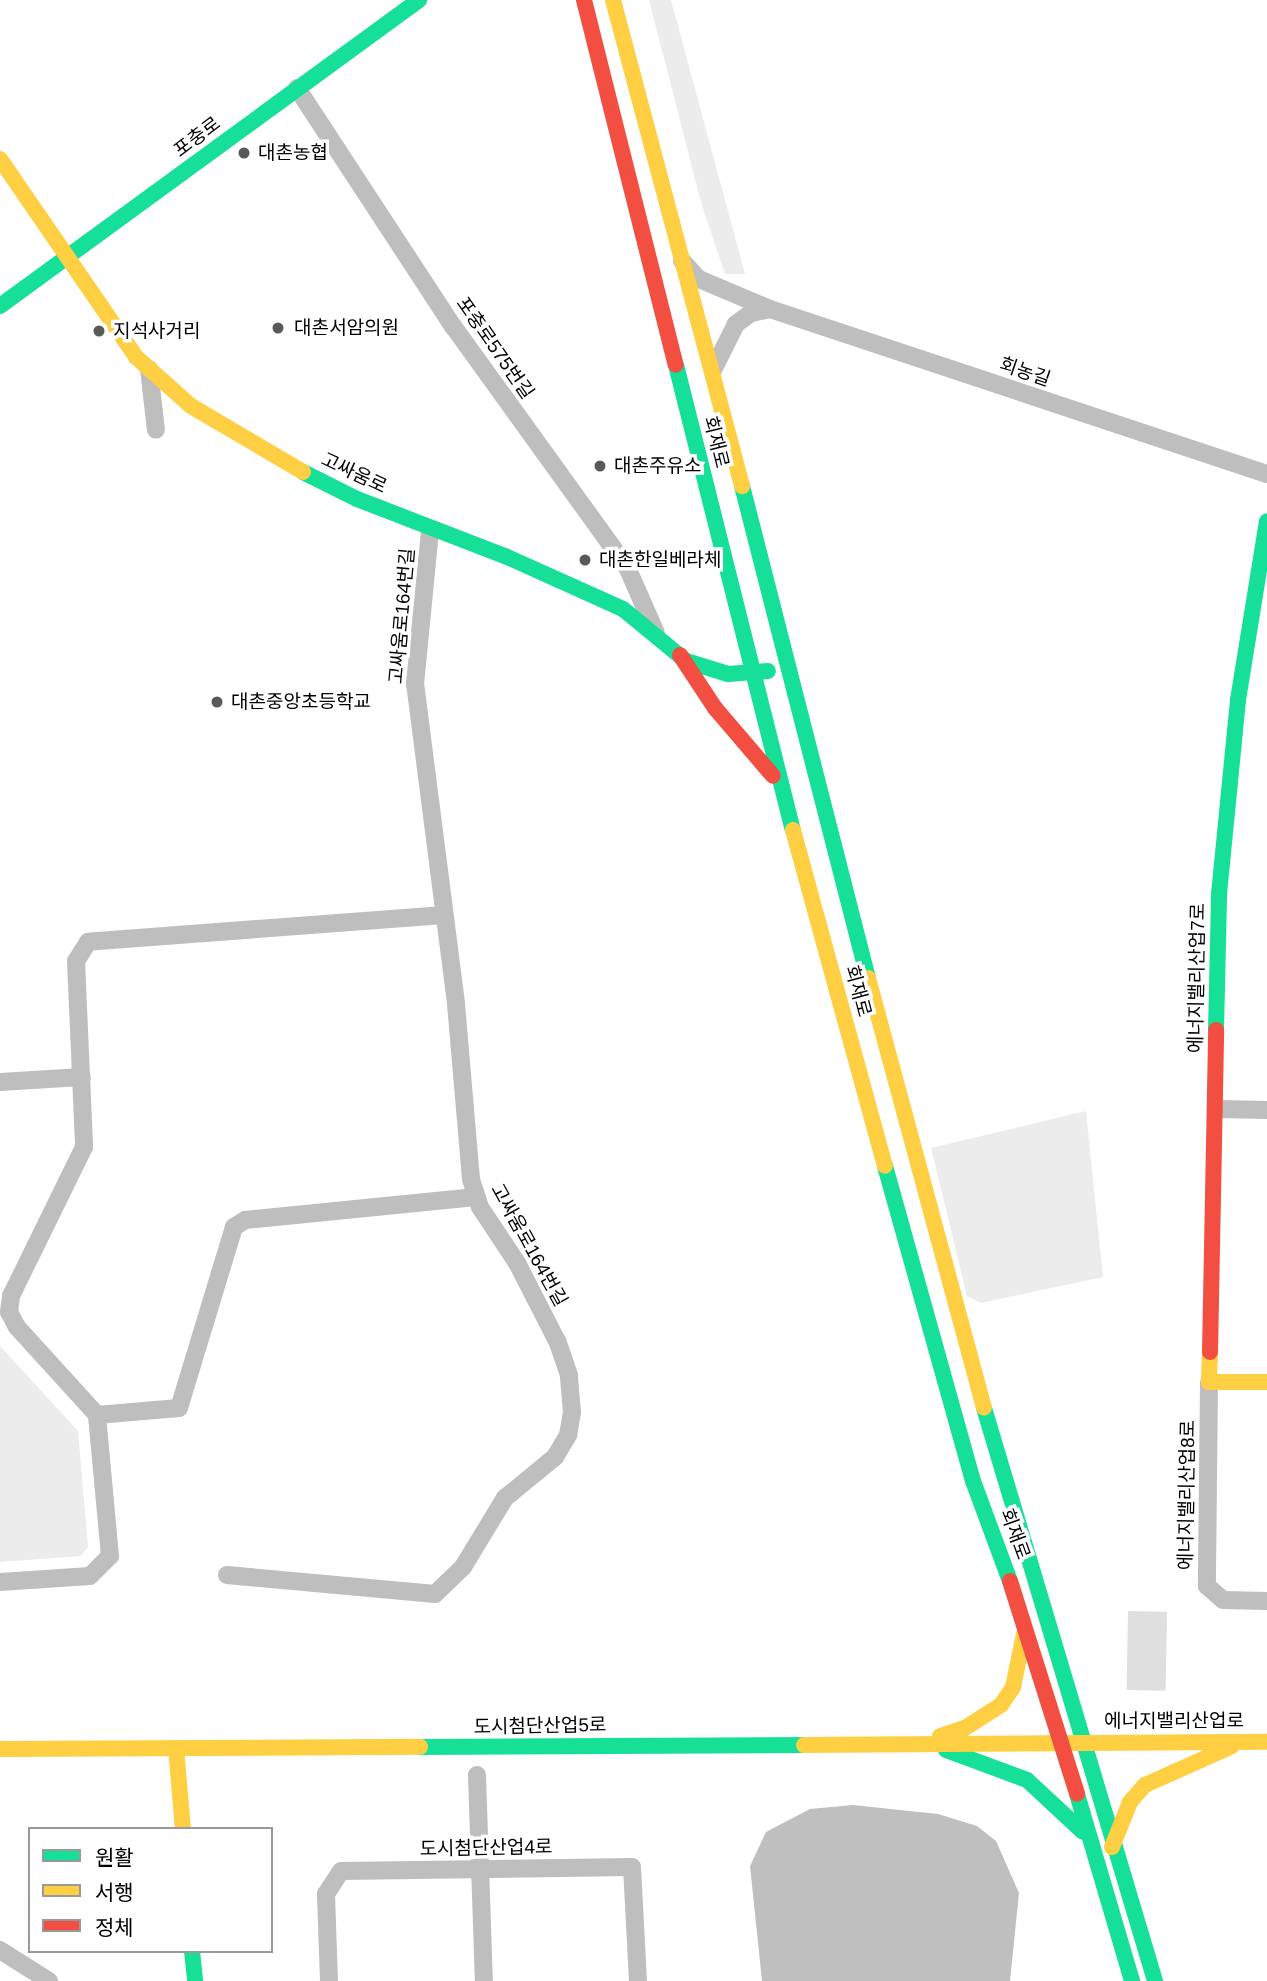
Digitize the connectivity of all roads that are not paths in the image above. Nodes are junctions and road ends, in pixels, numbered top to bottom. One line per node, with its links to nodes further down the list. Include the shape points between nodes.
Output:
1 (419, 0): 4 (main road, 포충로)
2 (584, 0): 19 (main road, 회재로)
3 (613, 0): 6 (main road, 회재로)
4 (297, 88): 7 (main road, 포충로); 16 (street, 포충로575번길, via 453,326 627,568)
5 (0, 159): 7 (main road, 고싸움로)
6 (678, 253): 9 (street, 회농길, via 699,279); 11 (main road, 회재로)
7 (70, 259): 8 (main road, 포충로); 10 (main road, 고싸움로)
8 (0, 306)
9 (770, 309): 11 (street, via 751,313 736,324); 13 (street, 회농길)
10 (149, 369): 12 (street); 15 (main road, 고싸움로, via 191,406 243,439 356,499)
11 (713, 370): 18 (main road, 회재로)
12 (156, 430)
13 (1267, 474)
14 (1267, 521): 24 (main road, 에너지밸리산업7로, via 1237,700 1219,894)
15 (430, 530): 16 (main road, 고싸움로, via 573,584 623,609); 21 (street, 고싸움로164번길, via 415,684)
16 (656, 633): 17 (main road, 고싸움로)
17 (679, 655): 19 (main road, 고싸움로, via 729,674); 20 (main road, via 715,708)
18 (789, 668): 19 (main road, 고싸움로); 35 (main road, 회재로, via 998,1461 1049,1617)
19 (752, 672): 20 (main road, 회재로)
20 (781, 786): 33 (main road, 회재로, via 973,1481)
21 (444, 915): 22 (street, via 88,942 76,961); 26 (street, 고싸움로164번길)
22 (82, 1077): 23 (street); 29 (street, via 84,1147 10,1296 9,1311 17,1327)
23 (0, 1082)
24 (1216, 1109): 25 (street); 27 (main road, 에너지밸리산업7로)
25 (1267, 1111)
26 (476, 1197): 29 (street, via 245,1220 234,1227 179,1408); 30 (street, 고싸움로164번길, via 542,1310 569,1375 572,1412 568,1435 555,1457 505,1498 463,1567 435,1594)
27 (1209, 1382): 28 (main road); 32 (street, 에너지밸리산업8로, via 1207,1586 1223,1600)
28 (1267, 1382)
29 (97, 1415): 31 (street, via 110,1556 90,1576)
30 (227, 1575)
31 (0, 1582)
32 (1267, 1601)
33 (1026, 1623): 34 (main road, 회재로); 38 (main road, via 1013,1687 1001,1706 965,1728)
34 (1059, 1742): 35 (main road, 도시첨단산업5로); 38 (main road, 도시첨단산업5로); 43 (main road, 회재로)
35 (1081, 1742): 36 (main road, 에너지밸리산업로); 44 (main road, 회재로)
36 (1242, 1742): 37 (main road, 에너지밸리산업로); 44 (main road, via 1145,1785 1130,1802)
37 (1267, 1742)
38 (918, 1743): 39 (main road, 도시첨단산업5로); 43 (main road, via 1027,1780)
39 (176, 1748): 40 (main road, 도시첨단산업5로); 42 (main road)
40 (0, 1749)
41 (477, 1775): 45 (street)
42 (183, 1827)
43 (1086, 1836): 53 (main road, 회재로)
44 (1112, 1847): 54 (main road, 회재로)
45 (480, 1869): 50 (street, 도시첨단산업4로, via 341,1871 326,1894); 51 (street); 52 (street, 도시첨단산업4로, via 632,1867)
46 (0, 1950): 48 (street)
47 (192, 1953): 49 (main road)
48 (49, 1981)
49 (195, 1981)
50 (328, 1981)
51 (484, 1981)
52 (638, 1981)
53 (1132, 1981)
54 (1155, 1981)

